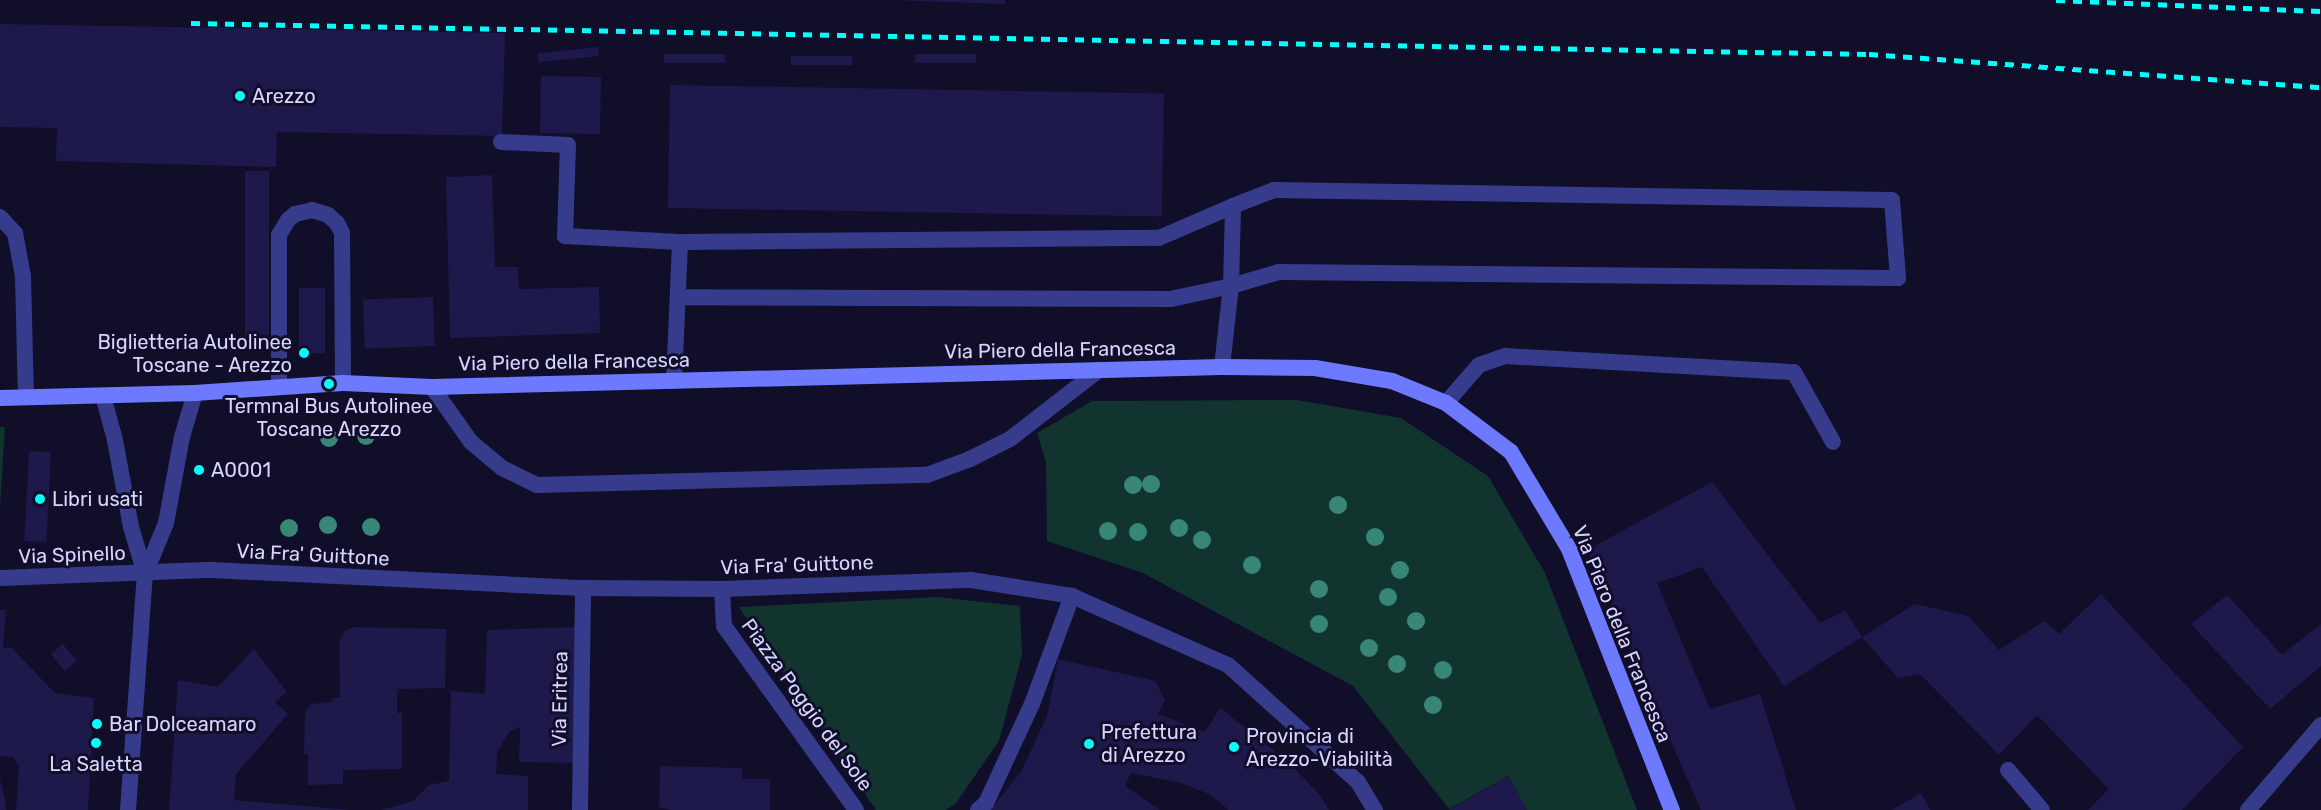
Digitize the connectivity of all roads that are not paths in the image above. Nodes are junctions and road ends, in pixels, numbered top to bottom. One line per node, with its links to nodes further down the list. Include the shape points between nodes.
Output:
1 (501, 141): 4 (street, via 568,146 565,236)
2 (1233, 206): 4 (street, via 1159,238); 5 (street); 5 (street, via 1274,190 1892,200 1898,278 1279,272)
3 (0, 216): 15 (street, via 15,233 23,276)
4 (680, 242): 6 (street)
5 (1231, 286): 6 (street, via 1171,299); 7 (street)
6 (678, 297): 9 (street)
7 (1222, 367): 8 (main road, Via Piero della Francesca); 17 (main road, Via Piero della Francesca, via 1315,368 1392,381)
8 (1099, 370): 9 (main road, Via Piero della Francesca); 12 (street, via 1010,439 927,475 537,485 502,468 471,442)
9 (674, 381): 12 (main road, Via Piero della Francesca)
10 (343, 383): 11 (main road, Via Piero della Francesca); 11 (street, via 342,233 328,215 312,210 295,214 279,235); 12 (main road, Via Piero della Francesca)
11 (279, 386): 13 (main road, Via Piero della Francesca)
12 (432, 387)
13 (195, 393): 14 (main road, Via Piero della Francesca); 19 (street, via 166,523)
14 (103, 396): 15 (main road, Via Piero della Francesca); 19 (street)
15 (26, 397): 16 (main road, Via Piero della Francesca)
16 (0, 398)
17 (1446, 403): 18 (street, via 1479,365 1505,356 1794,372); 31 (main road, Via Piero della Francesca, via 1511,452 1569,549)
18 (1833, 441)
19 (145, 574): 20 (street, Via Spinello); 21 (street, Via Fra' Guittone, via 212,570); 26 (street)
20 (0, 578)
21 (582, 588): 22 (street, Via Fra' Guittone); 27 (street, Via Eritrea)
22 (722, 589): 23 (street, Via Fra' Guittone, via 971,580); 28 (street, Piazza Poggio del Sole, via 723,626)
23 (1072, 596): 29 (street, via 1032,704 986,803); 30 (street, Via Fra' Guittone, via 1228,665 1358,782)
24 (2321, 725): 33 (street)
25 (2008, 770): 32 (street)
26 (128, 810)
27 (580, 810)
28 (856, 810)
29 (978, 810)
30 (1375, 810)
31 (1672, 810)
32 (2043, 810)
33 (2248, 810)

